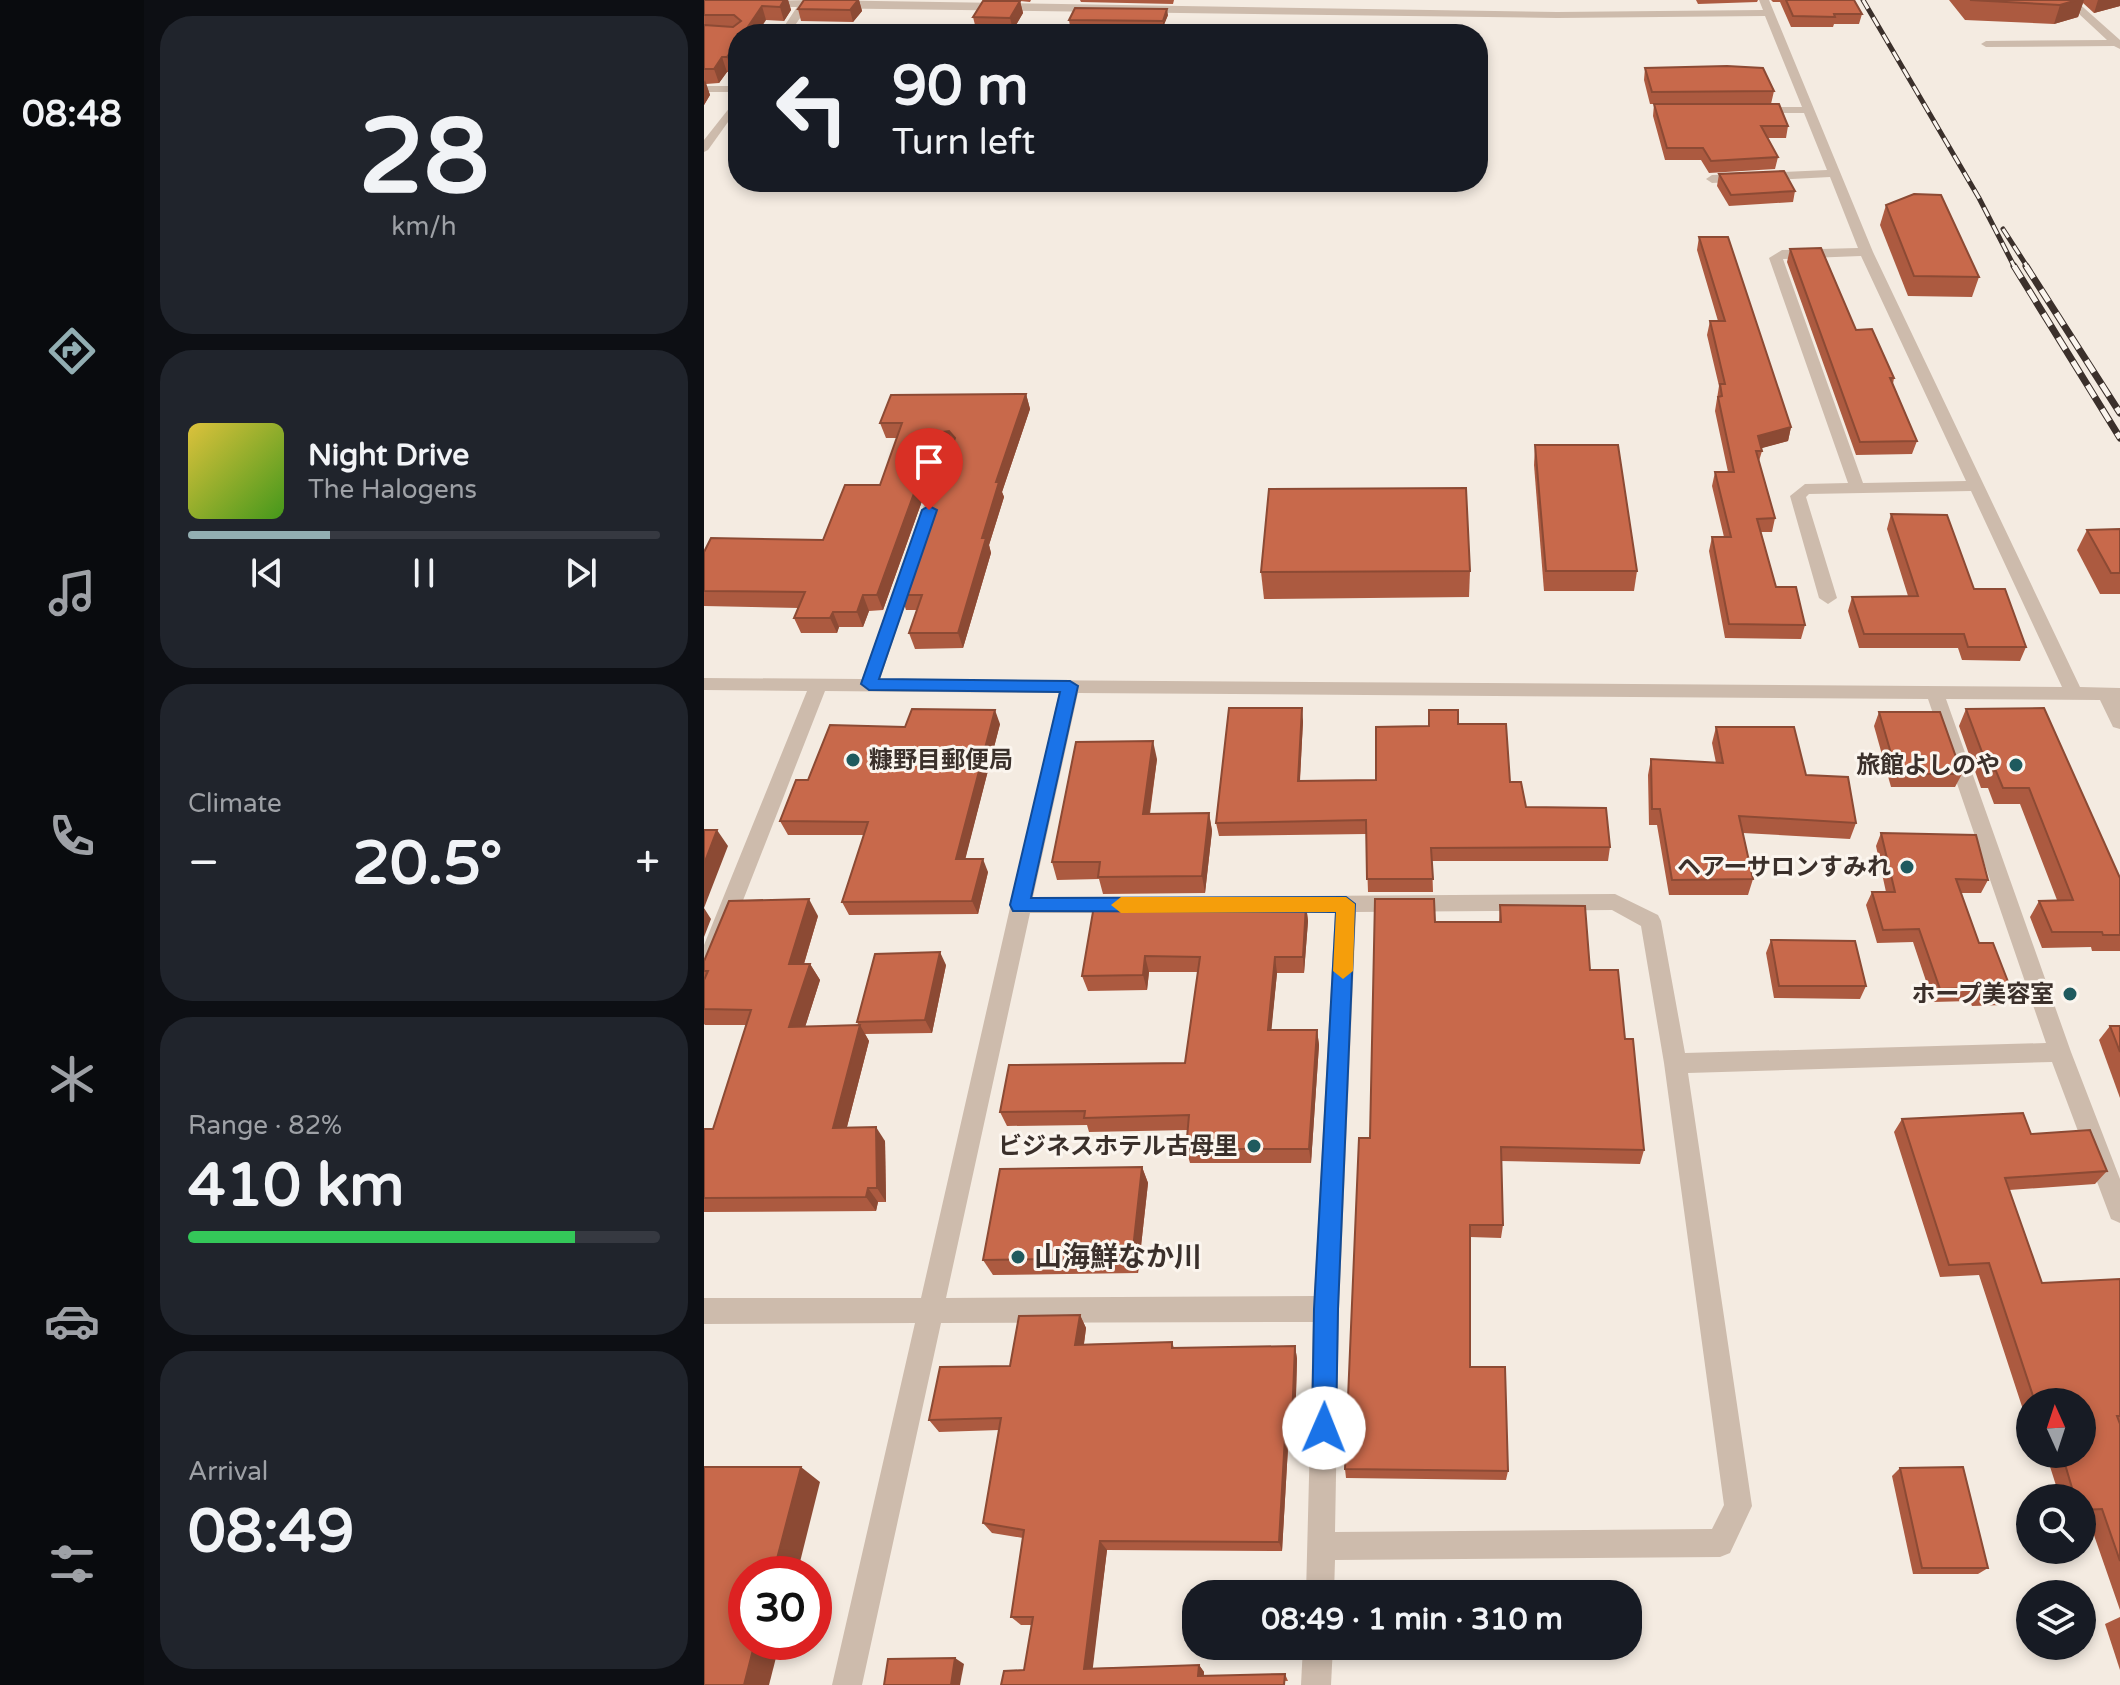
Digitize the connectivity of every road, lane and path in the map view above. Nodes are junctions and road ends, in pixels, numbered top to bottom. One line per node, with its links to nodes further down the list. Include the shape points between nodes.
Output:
1 (2069, 0): 8 (street)
2 (806, 2): 3 (street); 4 (street); 6 (street)
3 (747, 4)
4 (1385, 6): 5 (street, via 1557,15)
5 (1766, 6): 12 (street)
6 (791, 24)
7 (1986, 44): 8 (street)
8 (2117, 44)
9 (704, 89): 10 (street)
10 (728, 89)
11 (1747, 110): 12 (street)
12 (1811, 110): 15 (street)
13 (728, 114): 14 (street)
14 (704, 148)
15 (1833, 173): 16 (street); 17 (street)
16 (1712, 179)
17 (1866, 252): 19 (street); 20 (street, via 1776,258)
18 (949, 452): 24 (street)
19 (1974, 486): 20 (street); 27 (street)
20 (1857, 487): 21 (street, via 1805,489 1798,496)
21 (1828, 598)
22 (704, 684): 23 (street)
23 (819, 684): 24 (street); 32 (street)
24 (869, 684): 25 (street)
25 (1070, 686): 26 (street); 31 (street)
26 (1935, 693): 27 (street); 33 (street)
27 (2074, 693): 28 (street)
28 (2114, 695): 29 (street)
29 (2120, 722)
30 (1346, 904): 31 (street); 34 (street, via 1615,902 1651,921); 37 (street)
31 (1020, 905): 36 (street)
32 (704, 972)
33 (2060, 1052): 34 (street); 35 (street)
34 (1675, 1063): 39 (street, via 1738,1506 1720,1543)
35 (2120, 1211)
36 (932, 1309): 37 (street); 38 (street); 42 (street)
37 (1326, 1309): 39 (street)
38 (704, 1311)
39 (1322, 1546): 40 (street)
40 (1321, 1580)
41 (1317, 1660): 43 (street)
42 (847, 1685)
43 (1316, 1685)

